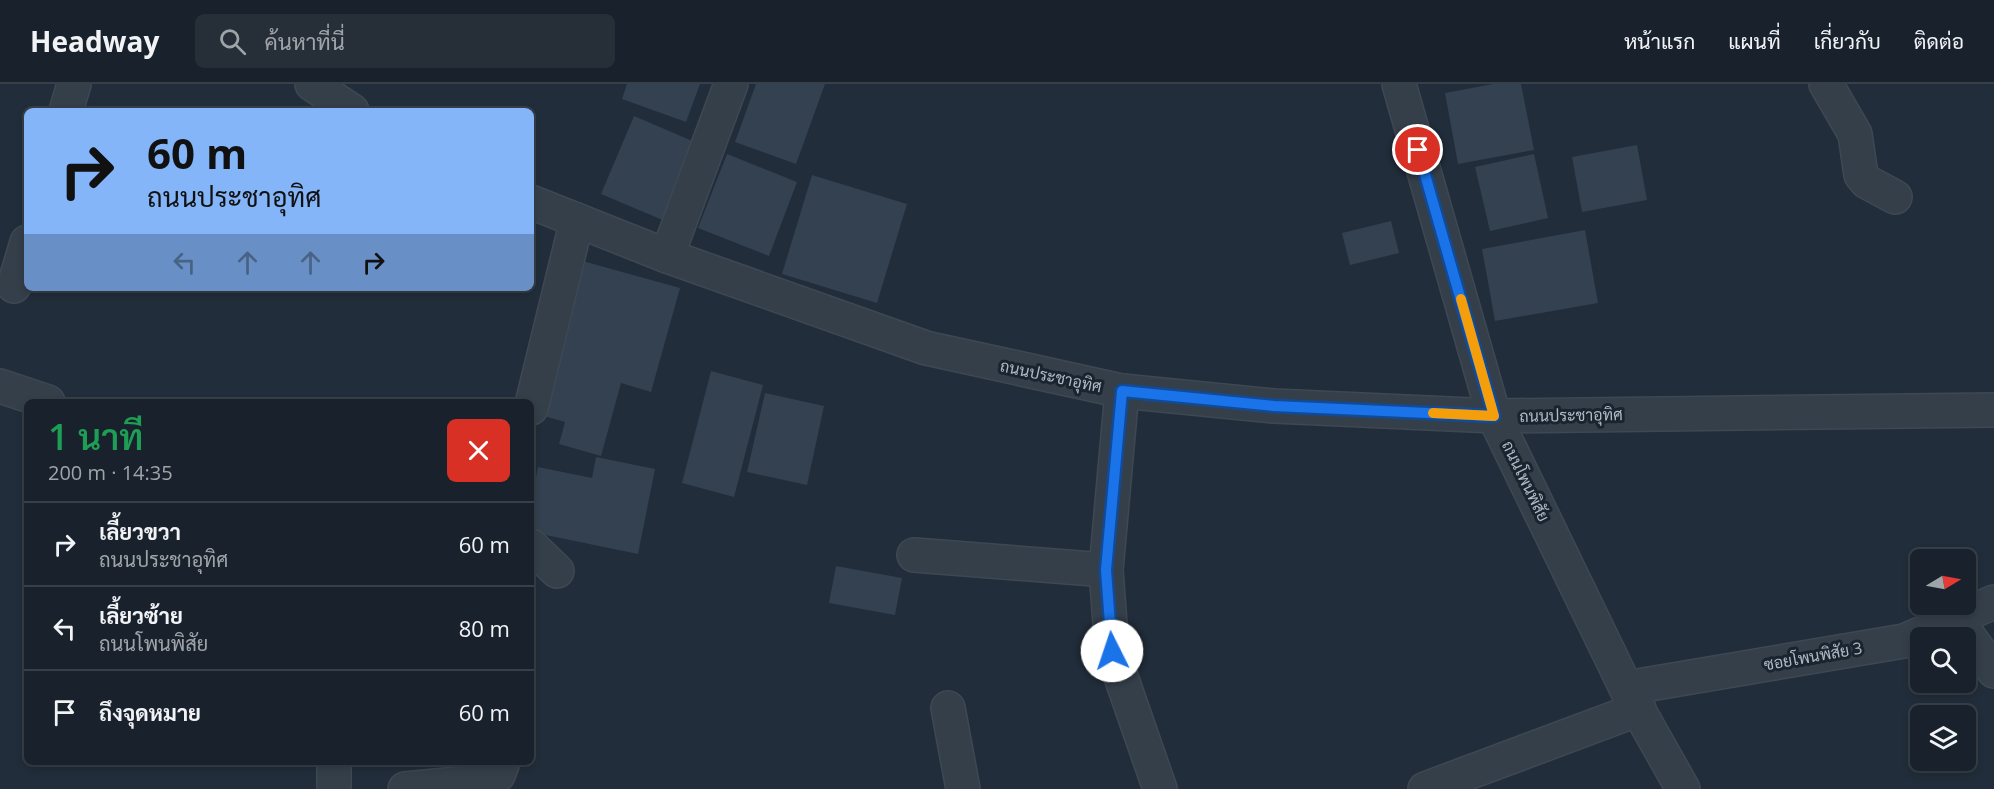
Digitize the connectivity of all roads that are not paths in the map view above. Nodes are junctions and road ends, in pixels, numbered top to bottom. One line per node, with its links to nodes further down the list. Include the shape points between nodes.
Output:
1 (74, 84): 6 (street)
2 (312, 84): 7 (street)
3 (731, 84): 12 (street)
4 (1399, 84): 19 (street, ถนนโพนพิสัย)
5 (1826, 84): 8 (street, via 1856,134 1861,175)
6 (67, 108)
7 (348, 108)
8 (1895, 197)
9 (534, 203): 10 (street, ถนนประชาอุทิศ)
10 (577, 220): 12 (street, ถนนประชาอุทิศ); 17 (street)
11 (24, 253): 13 (street)
12 (667, 256): 15 (street, ถนนประชาอุทิศ, via 926,348)
13 (14, 286)
14 (0, 386): 16 (street)
15 (1122, 391): 19 (street, ถนนประชาอุทิศ, via 1274,406); 22 (street)
16 (39, 399)
17 (533, 399)
18 (1994, 410): 19 (street, ถนนประชาอุทิศ)
19 (1494, 416): 27 (street, ถนนโพนพิสัย)
20 (534, 549): 23 (street)
21 (914, 555): 22 (street)
22 (1106, 570): 34 (street, via 1112,651)
23 (557, 572)
24 (1994, 602): 25 (street, ซอยโพนพิสัย 3)
25 (1955, 618): 26 (street); 27 (street, ซอยโพนพิสัย 3, via 1904,640)
26 (1994, 670)
27 (1632, 698): 35 (street, ซอยโพนพิสัย 3); 36 (street, ถนนโพนพิสัย)
28 (948, 708): 33 (street)
29 (334, 765): 31 (street)
30 (501, 765): 32 (street, via 498,775 488,781)
31 (334, 789)
32 (405, 789)
33 (963, 789)
34 (1160, 789)
35 (1425, 789)
36 (1683, 789)

